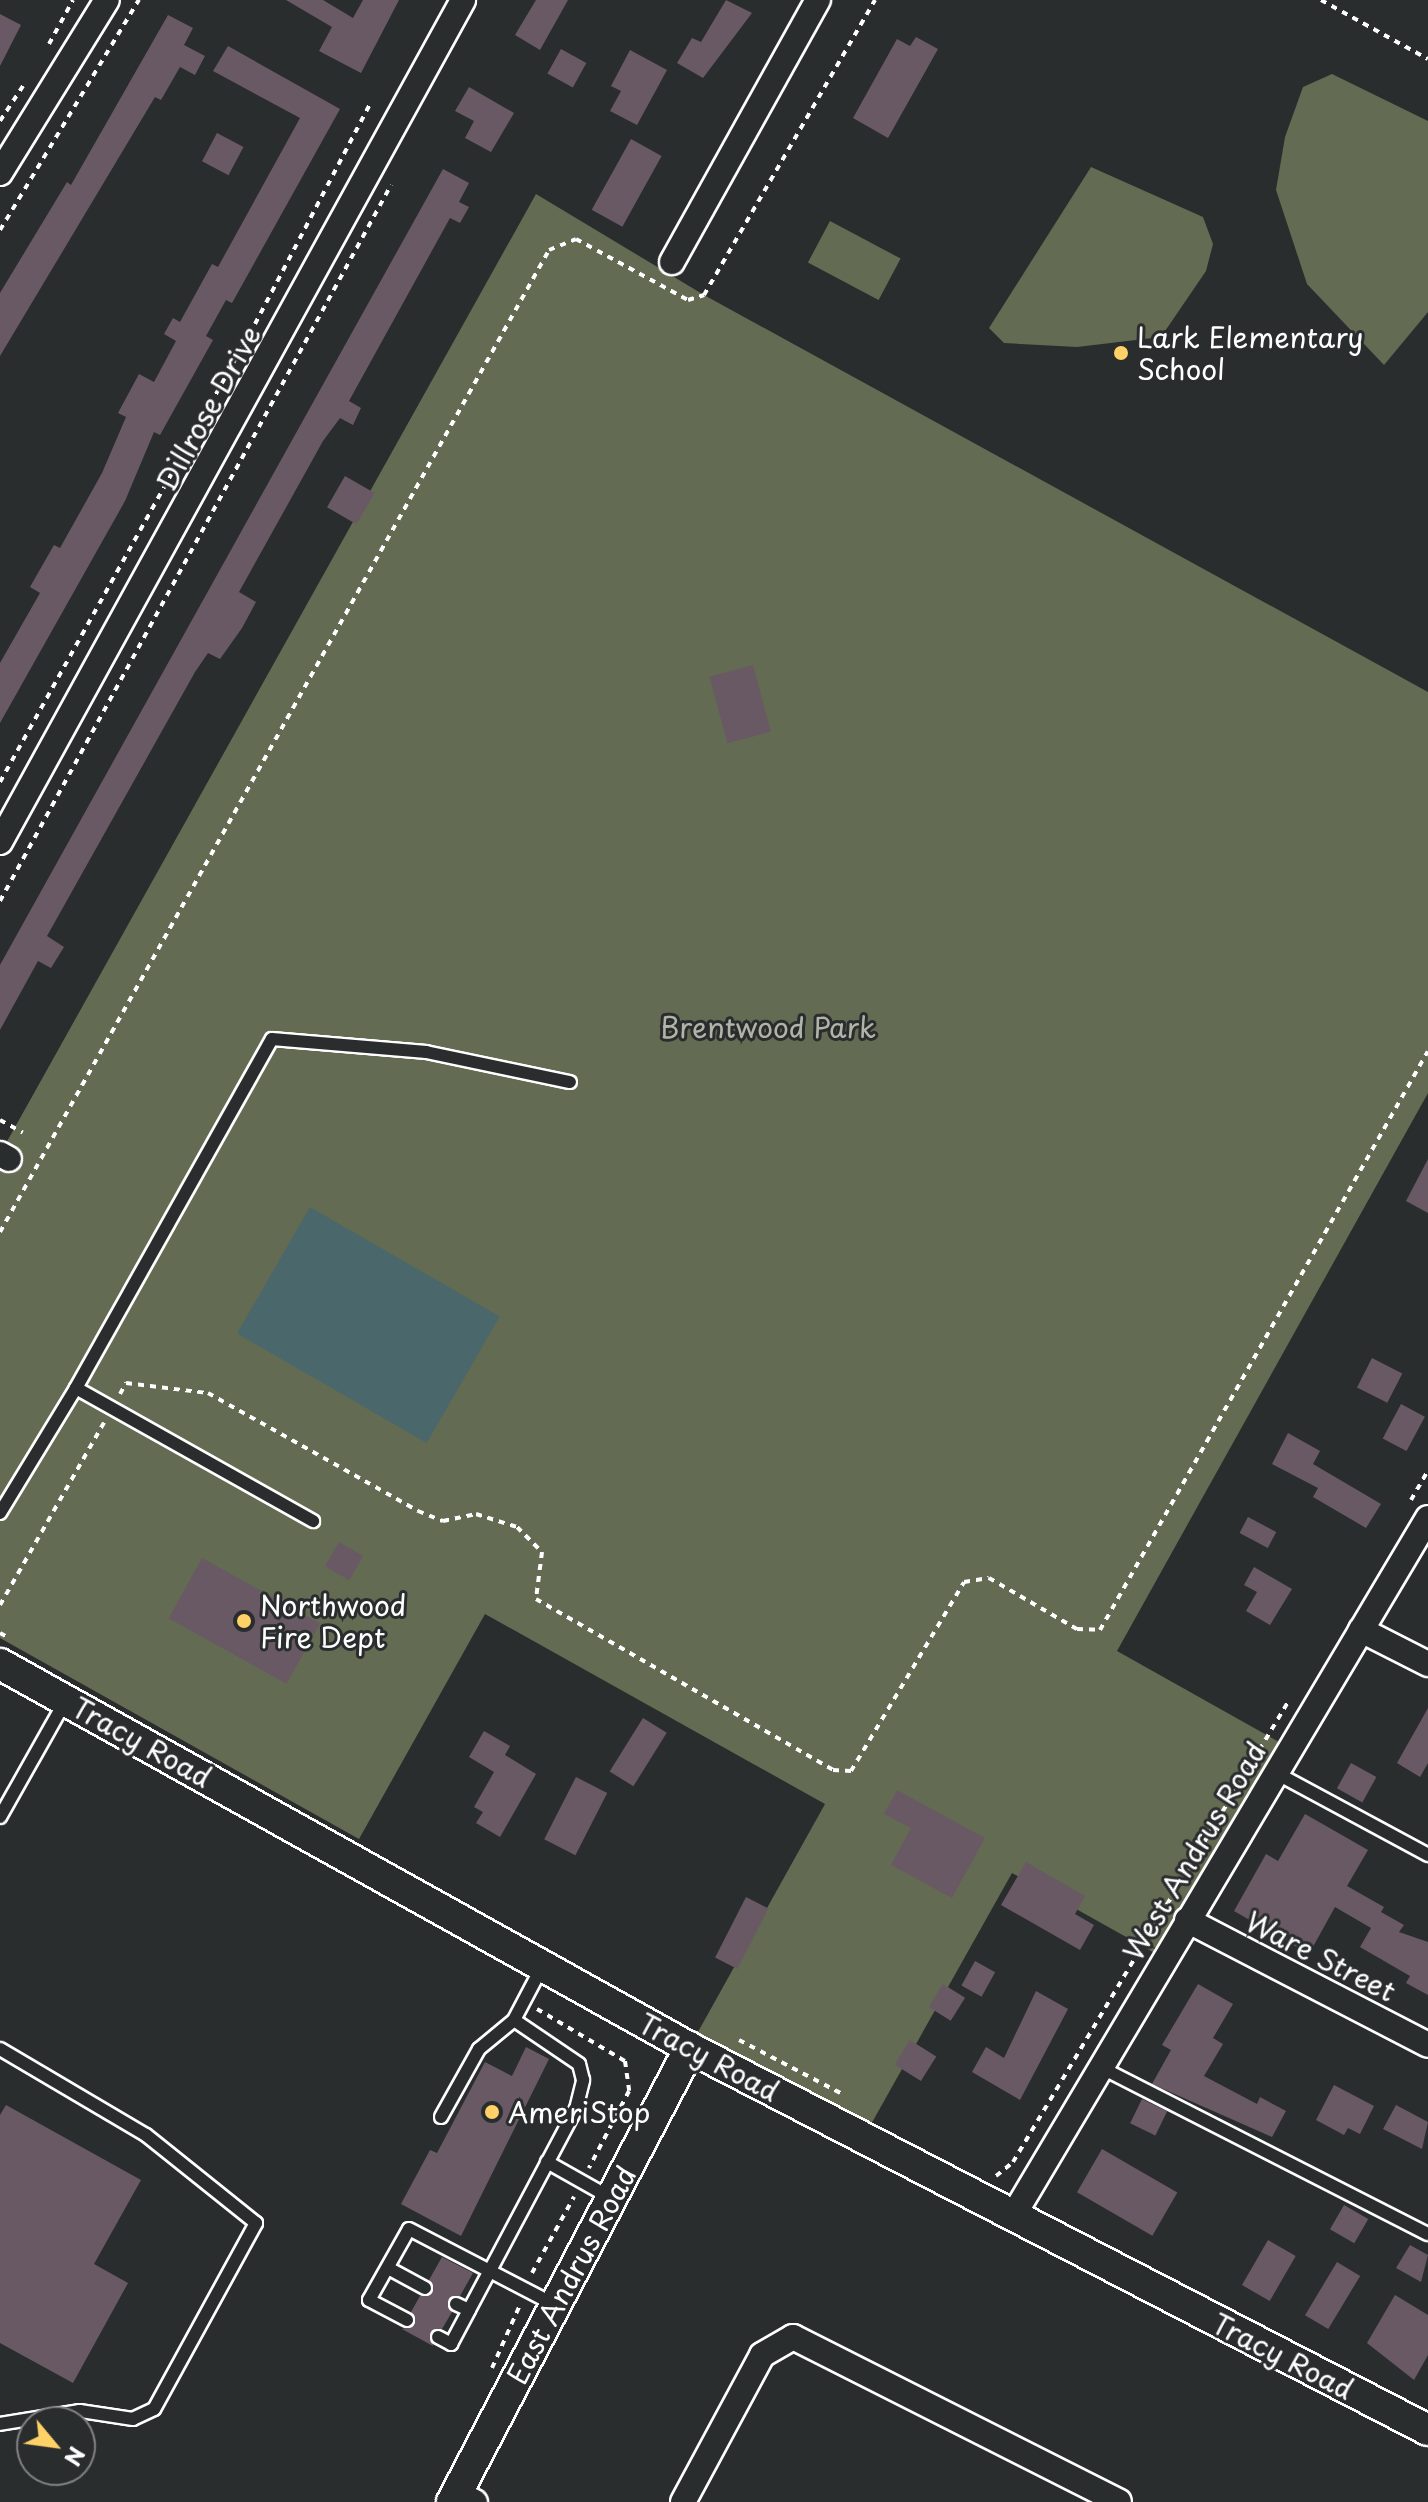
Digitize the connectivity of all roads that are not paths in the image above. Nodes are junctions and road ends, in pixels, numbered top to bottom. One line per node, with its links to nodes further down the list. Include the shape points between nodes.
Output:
1 (107, 0): 4 (street)
2 (463, 0): 6 (street, Dillrose Drive)
3 (818, 0): 5 (street)
4 (0, 173)
5 (672, 262)
6 (0, 842)
7 (570, 1082): 8 (lane, via 426,1052 272,1039)
8 (76, 1388): 10 (lane); 11 (lane)
9 (1418, 1510): 12 (street, West Andrus Road)
10 (0, 1513)
11 (313, 1521)
12 (1361, 1630): 14 (street); 16 (street, West Andrus Road)
13 (7, 1652): 15 (street, Tracy Road)
14 (1428, 1664)
15 (66, 1700): 17 (lane); 20 (street, Tracy Road)
16 (1276, 1773): 18 (lane); 19 (street, West Andrus Road)
17 (0, 1817)
18 (1428, 1855)
19 (1187, 1920): 22 (street, Ware Street); 25 (street, West Andrus Road)
20 (543, 1965): 21 (lane); 23 (street, Tracy Road)
21 (514, 2020): 26 (lane, via 479,2049); 27 (lane, via 579,2064 583,2080)
22 (1428, 2045)
23 (690, 2048): 28 (street, East Andrus Road); 29 (street, Tracy Road)
24 (0, 2049): 39 (lane, via 146,2135 256,2223 154,2409 133,2419 80,2411)
25 (1100, 2067): 29 (street, West Andrus Road); 30 (lane)
26 (441, 2117)
27 (547, 2162): 28 (lane); 32 (lane)
28 (611, 2198): 35 (street, East Andrus Road)
29 (1013, 2216): 40 (street, Tracy Road)
30 (1428, 2234)
31 (388, 2268): 32 (lane, via 409,2229); 33 (lane); 37 (lane, via 369,2300)
32 (489, 2271): 35 (lane); 36 (lane)
33 (425, 2288)
34 (456, 2304): 36 (lane)
35 (555, 2305): 41 (street, East Andrus Road)
36 (469, 2310): 38 (lane, via 451,2344)
37 (407, 2320)
38 (438, 2337)
39 (0, 2424)
40 (1428, 2430)
41 (462, 2499)
42 (683, 2502): 43 (street, via 762,2355 793,2337)
43 (1119, 2502)

